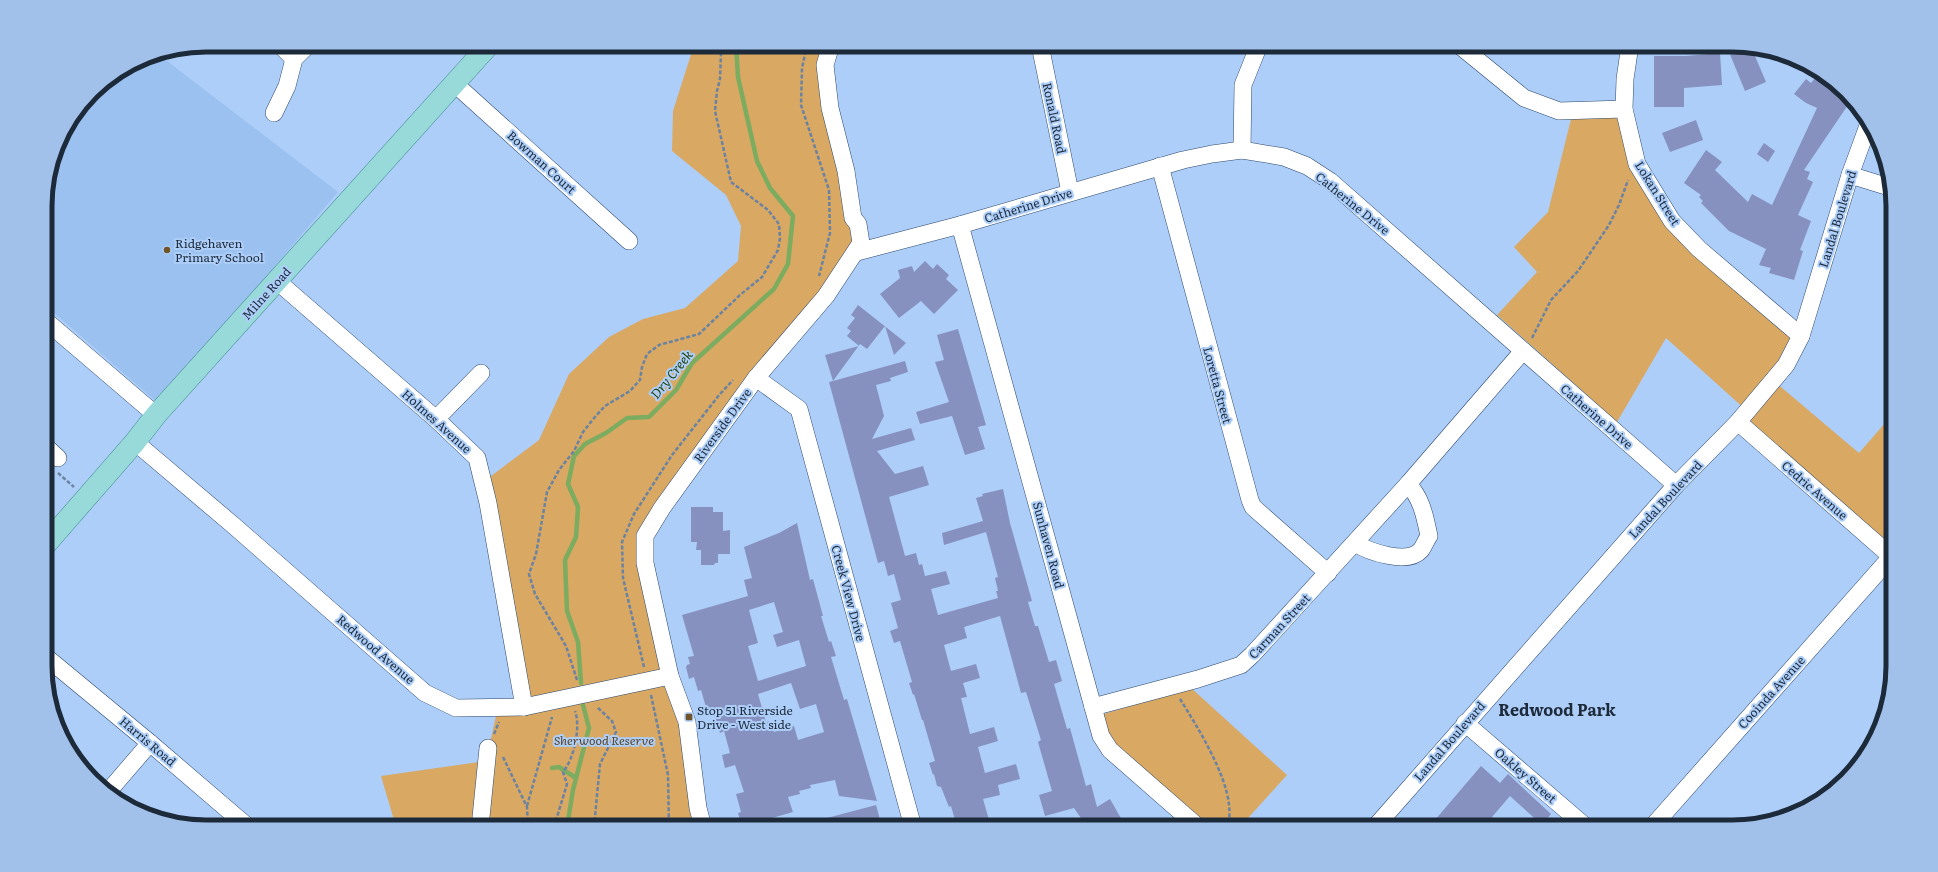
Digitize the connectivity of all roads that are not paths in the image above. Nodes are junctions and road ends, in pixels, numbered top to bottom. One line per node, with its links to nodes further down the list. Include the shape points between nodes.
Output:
1 (287, 52): 9 (street)
2 (301, 52): 9 (street)
3 (483, 52): 10 (main road, Milne Road)
4 (829, 52): 21 (street, Riverside Drive, via 825,65 830,108 846,171 853,218 858,224 861,236)
5 (1041, 52): 18 (street, Ronald Road)
6 (1256, 52): 14 (street, via 1243,85)
7 (1468, 52): 11 (street, via 1524,98 1559,111)
8 (1629, 52): 11 (street, Lokan Street)
9 (294, 59): 12 (street, via 287,86)
10 (455, 84): 20 (street, Bowman Court); 22 (main road, Milne Road)
11 (1624, 109): 24 (street, Lokan Street, via 1637,164 1672,221 1699,249)
12 (274, 113)
13 (1866, 131): 16 (street, Landal Boulevard)
14 (1242, 150): 15 (street, Catherine Drive, via 1205,155); 25 (street, Catherine Drive, via 1284,157 1307,166 1330,181)
15 (1160, 166): 18 (street, Catherine Drive); 38 (street, Loretta Street, via 1250,500 1253,506)
16 (1850, 175): 17 (street); 24 (street, Landal Boulevard)
17 (1885, 186)
18 (1070, 192): 19 (street, Catherine Drive)
19 (960, 225): 21 (street, Catherine Drive); 42 (street, Sunhaven Road)
20 (629, 241)
21 (857, 252): 27 (street, Riverside Drive, via 826,296)
22 (277, 281): 28 (main road, Milne Road); 29 (street, Holmes Avenue)
23 (52, 326): 28 (street)
24 (1801, 336): 30 (street, Landal Boulevard, via 1786,365)
25 (1523, 351): 32 (street, Carman Street); 33 (street, Catherine Drive)
26 (481, 374): 29 (street)
27 (756, 378): 40 (street, Riverside Drive, via 662,508 645,536 645,562); 50 (street, Creek View Drive, via 799,409)
28 (156, 415): 31 (main road, Milne Road)
29 (436, 419): 41 (street, Holmes Avenue, via 478,458)
30 (1738, 422): 33 (street, Landal Boulevard); 36 (street, Cedric Avenue)
31 (135, 442): 34 (main road, Milne Road); 41 (street, Redwood Avenue, via 425,693 456,708)
32 (1408, 484): 35 (street, Carman Street); 35 (street, via 1419,499 1429,536 1420,551 1404,558 1367,551)
33 (1676, 485): 43 (street, Landal Boulevard)
34 (52, 537)
35 (1355, 543): 38 (street, Carman Street)
36 (1886, 552)
37 (1886, 564): 54 (street, Cooinda Avenue)
38 (1328, 573): 42 (street, Carman Street, via 1241,665)
39 (52, 662): 44 (street, Harris Road)
40 (670, 676): 41 (street, Redwood Avenue); 49 (street, Riverside Drive, via 687,722)
41 (524, 707)
42 (1093, 707): 51 (street, Sunhaven Road, via 1101,736 1110,750)
43 (1465, 723): 52 (street, Landal Boulevard); 53 (street, Oakley Street)
44 (150, 743): 46 (street); 47 (street, Harris Road)
45 (488, 748): 48 (street)
46 (112, 788)
47 (240, 820)
48 (481, 820)
49 (701, 820)
50 (911, 820)
51 (1190, 820)
52 (1381, 820)
53 (1578, 820)
54 (1658, 820)

